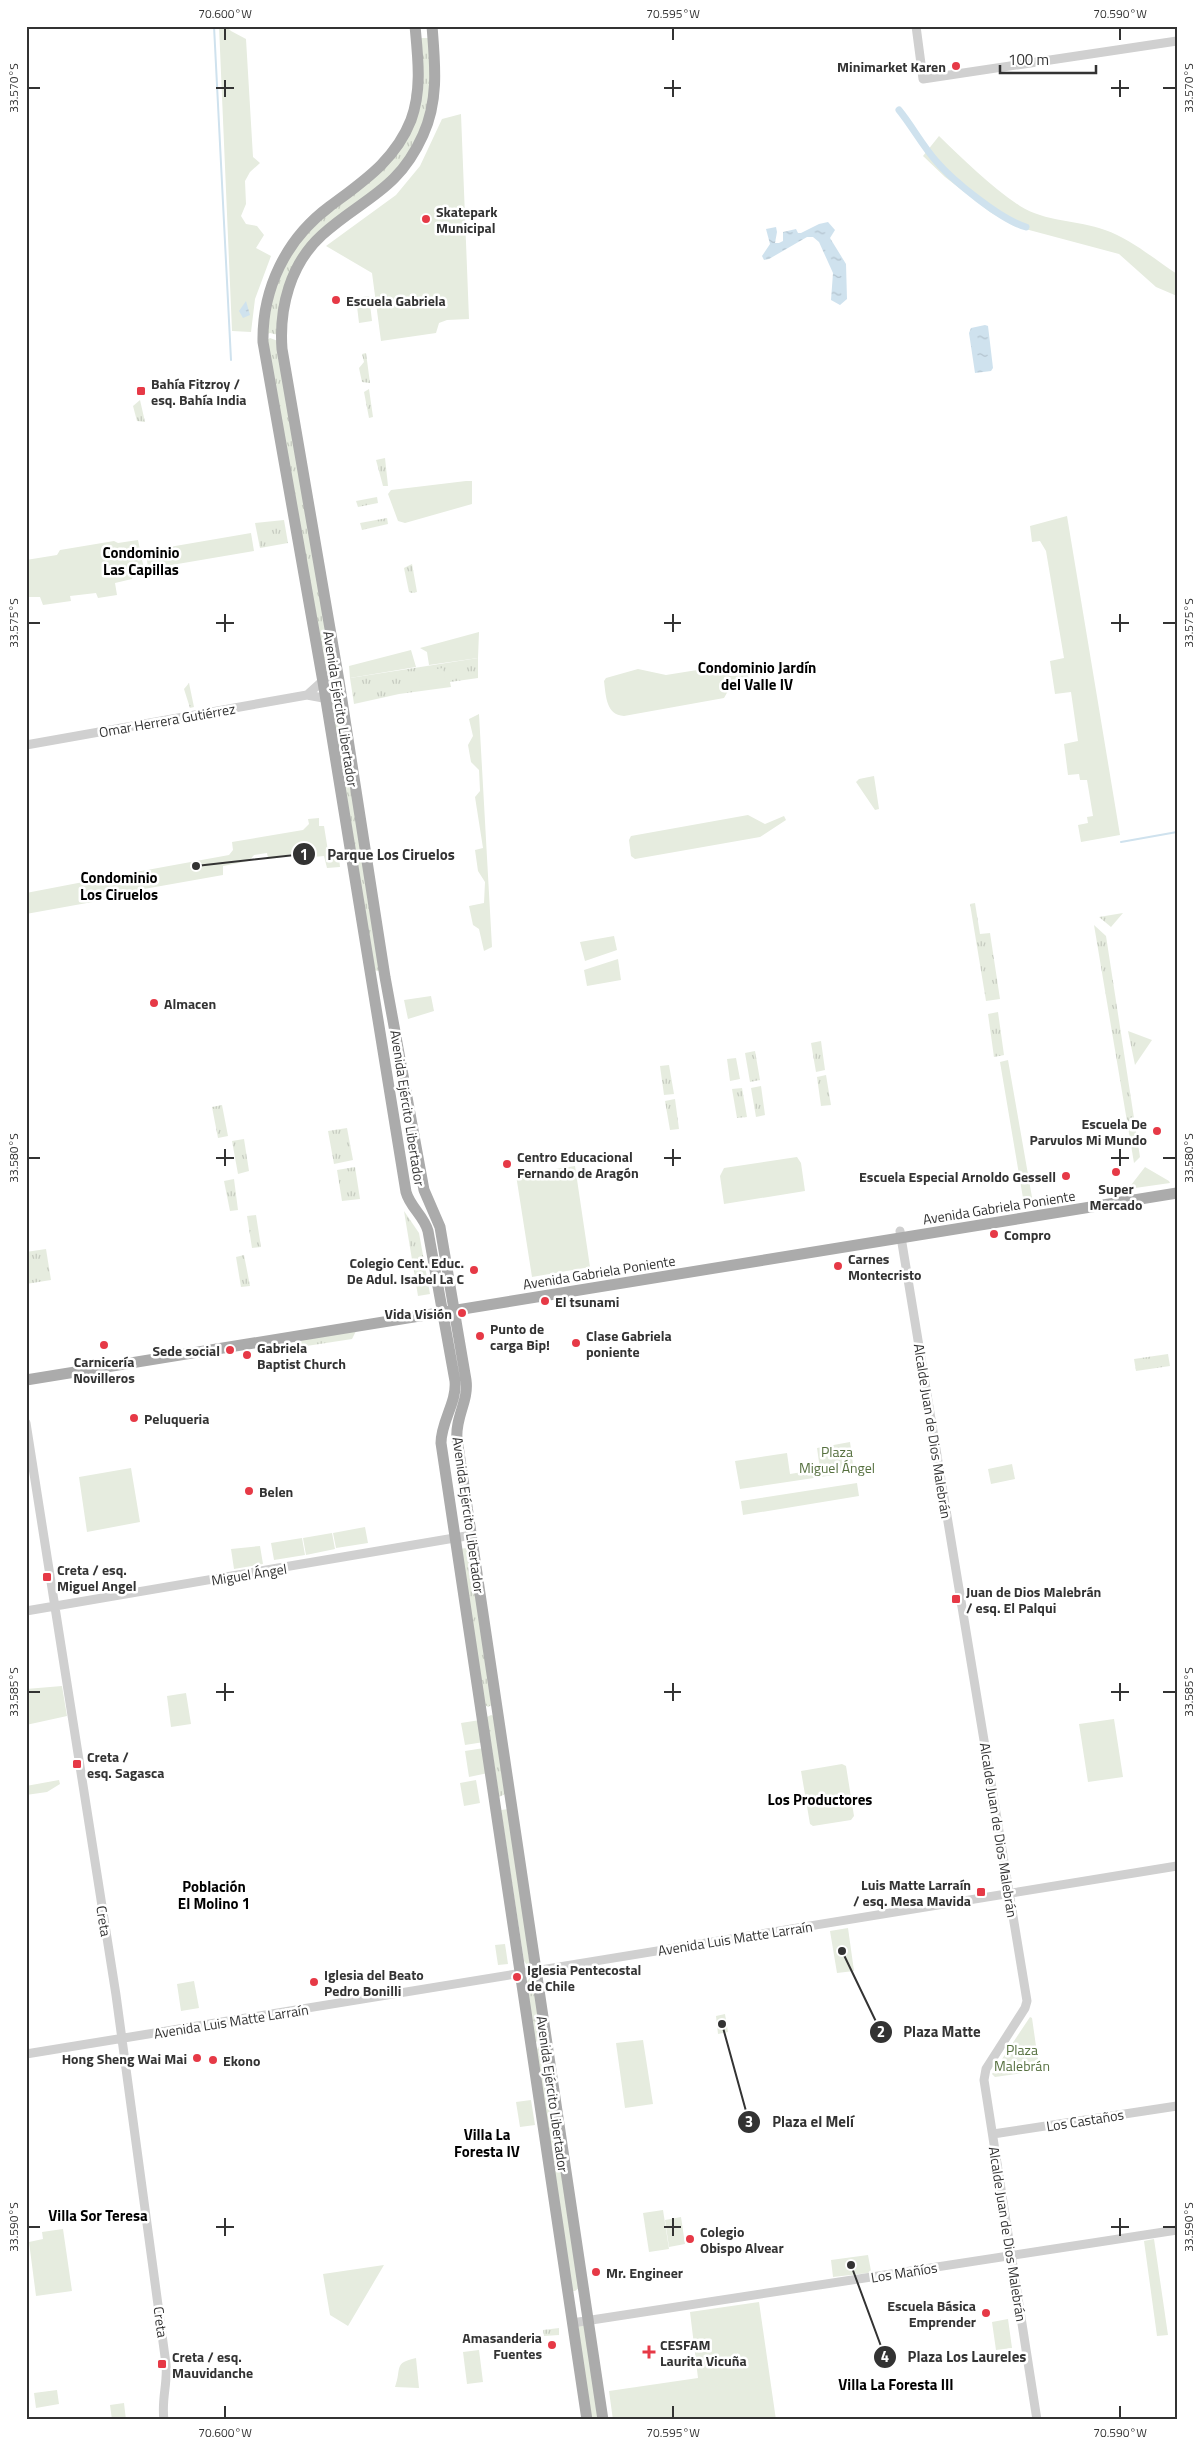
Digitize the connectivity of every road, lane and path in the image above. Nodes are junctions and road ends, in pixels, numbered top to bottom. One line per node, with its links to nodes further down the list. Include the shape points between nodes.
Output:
1 (916, 26): 4 (street, via 923,80)
2 (433, 30): 3 (main road, via 425,38); 5 (main road, Avenida Ejército Libertador, via 434,97 419,144 388,185 322,234 304,257 286,295)
3 (416, 31): 6 (main road, Avenida Ejército Libertador, via 418,90 406,130 376,172 321,214 293,244 281,263 269,294 264,313)
4 (1177, 41)
5 (281, 341): 6 (main road, via 272,337); 7 (main road, Avenida Ejército Libertador)
6 (263, 342): 8 (main road, Avenida Ejército Libertador)
7 (339, 681): 8 (street, via 330,676); 9 (main road, Avenida Ejército Libertador)
8 (322, 682): 10 (street); 11 (main road, Avenida Ejército Libertador)
9 (341, 693): 11 (street, Omar Herrera Gutiérrez, via 334,700); 14 (main road, Avenida Ejército Libertador)
10 (307, 695): 11 (street, Omar Herrera Gutiérrez); 12 (street, Omar Herrera Gutiérrez)
11 (324, 698): 13 (main road, Avenida Ejército Libertador)
12 (26, 745)
13 (377, 1016): 14 (main road, via 384,1026); 16 (main road, Avenida Ejército Libertador)
14 (395, 1029): 15 (main road, Avenida Ejército Libertador)
15 (407, 1091): 16 (main road, via 399,1088); 20 (main road, Avenida Ejército Libertador, via 424,1190 440,1227)
16 (391, 1092): 20 (main road, Avenida Ejército Libertador, via 406,1192 427,1226)
17 (1177, 1186): 19 (main road, Avenida Gabriela Poniente)
18 (1177, 1193): 19 (main road, Avenida Gabriela Poniente)
19 (901, 1234): 20 (main road, Avenida Gabriela Poniente); 31 (street, Alcalde Juan de Dios Malebrán)
20 (448, 1308): 21 (main road, Avenida Gabriela Poniente); 22 (main road, Avenida Gabriela Poniente); 24 (main road, Avenida Ejército Libertador, via 467,1385 457,1426); 25 (main road, Avenida Ejército Libertador, via 455,1386 442,1432)
21 (26, 1373)
22 (26, 1380)
23 (26, 1423): 28 (street, Creta)
24 (464, 1484): 25 (main road, via 456,1490); 26 (main road, Avenida Ejército Libertador)
25 (448, 1486): 27 (main road, Avenida Ejército Libertador)
26 (472, 1536): 27 (street, Miguel Ángel); 32 (main road, Avenida Ejército Libertador)
27 (457, 1539): 28 (street, Miguel Ángel); 33 (main road, Avenida Ejército Libertador)
28 (56, 1606): 29 (street, Miguel Ángel); 34 (street, Creta)
29 (26, 1611)
30 (1177, 1866): 31 (street, Avenida Luis Matte Larraín)
31 (1009, 1894): 32 (street, Avenida Luis Matte Larraín); 37 (street, Alcalde Juan de Dios Malebrán, via 1027,2003 985,2074)
32 (536, 1971): 33 (street, Avenida Luis Matte Larraín); 40 (main road, Avenida Ejército Libertador)
33 (520, 1973): 34 (street, Avenida Luis Matte Larraín); 41 (main road, Avenida Ejército Libertador)
34 (122, 2039): 35 (street, Avenida Luis Matte Larraín); 42 (street, Creta, via 166,2364 162,2401)
35 (26, 2054)
36 (1177, 2106): 37 (street, Los Castaños)
37 (993, 2134): 39 (street, Alcalde Juan de Dios Malebrán)
38 (1177, 2230): 39 (street, Los Mañíos)
39 (1011, 2256): 40 (street, Los Mañíos); 45 (street, Alcalde Juan de Dios Malebrán)
40 (587, 2321): 41 (street, Los Mañíos); 44 (main road, Avenida Ejército Libertador)
41 (572, 2323): 43 (main road, Avenida Ejército Libertador)
42 (164, 2420)
43 (587, 2420)
44 (603, 2420)
45 (1036, 2420)

